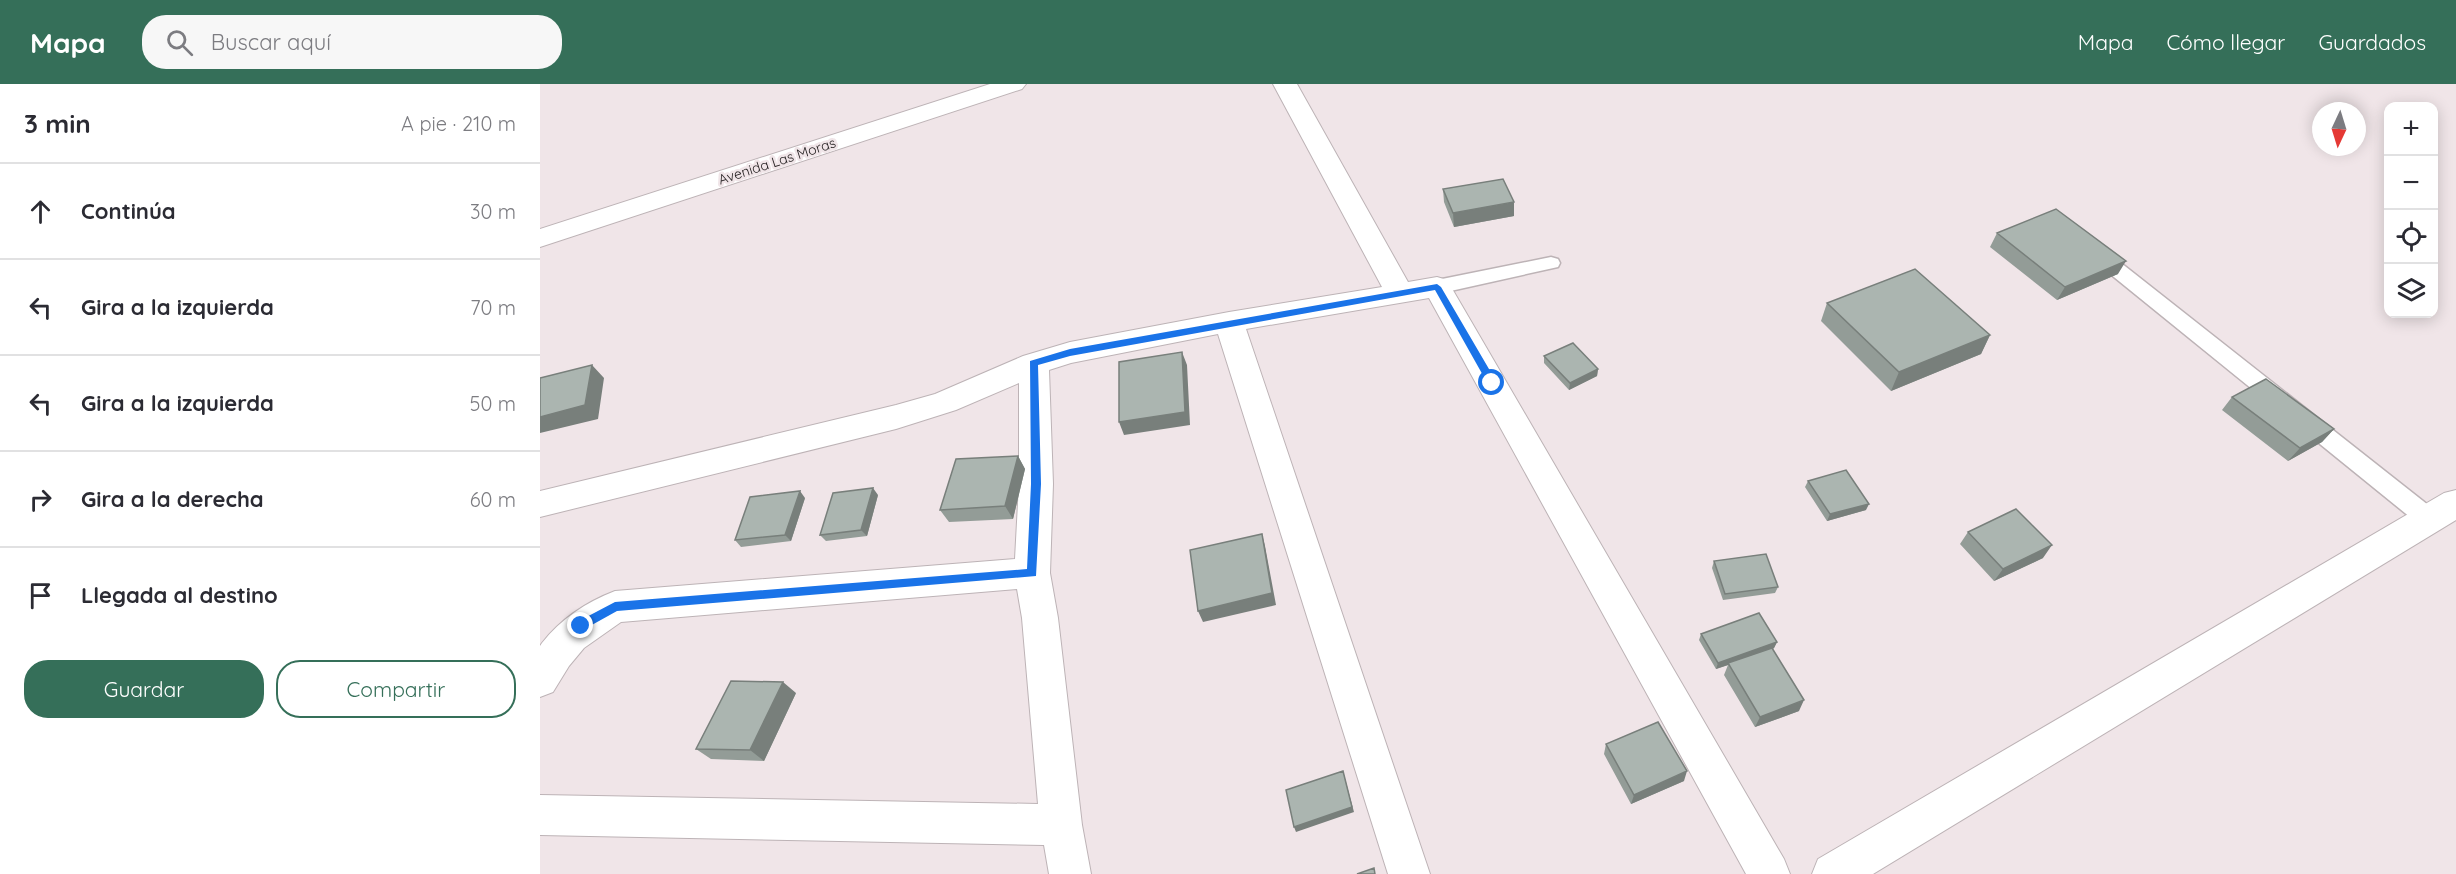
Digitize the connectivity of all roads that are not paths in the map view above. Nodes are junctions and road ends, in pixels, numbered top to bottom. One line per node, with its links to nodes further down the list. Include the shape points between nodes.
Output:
1 (1014, 84): 4 (street, Avenida Las Moras)
2 (1285, 84): 7 (street)
3 (2075, 237): 11 (lane)
4 (540, 238)
5 (1551, 263): 6 (lane)
6 (1437, 287): 7 (street); 18 (street)
7 (1400, 294): 8 (street)
8 (1229, 322): 9 (street, via 1070,353); 17 (street)
9 (1034, 364): 10 (street, via 945,402 896,417); 12 (street, via 1036,484)
10 (540, 504)
11 (2443, 511): 19 (street)
12 (1032, 573): 13 (street, via 615,607 581,626 557,651); 15 (street)
13 (540, 680)
14 (540, 815): 15 (street)
15 (1061, 825): 16 (street)
16 (1070, 874)
17 (1409, 874)
18 (1769, 874)
19 (1833, 874)

